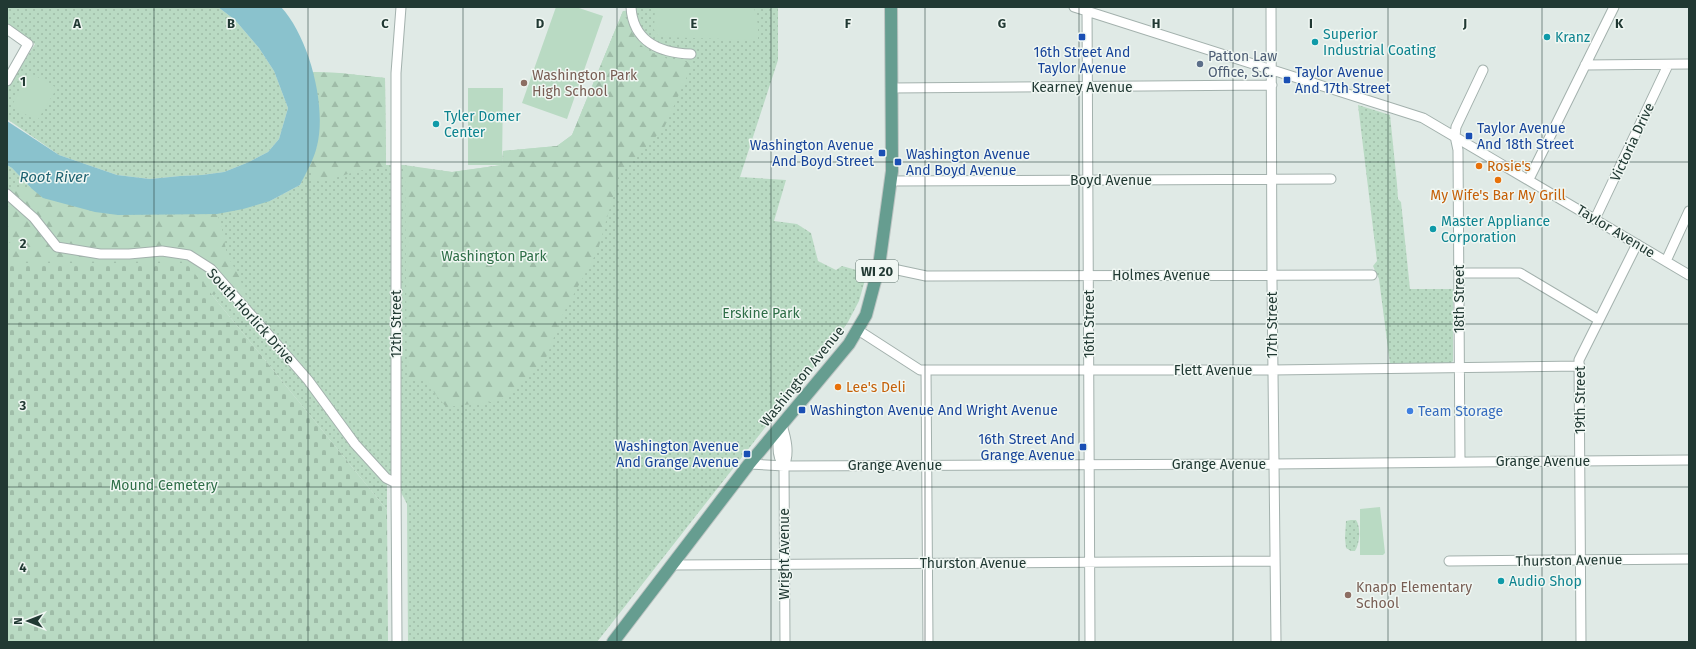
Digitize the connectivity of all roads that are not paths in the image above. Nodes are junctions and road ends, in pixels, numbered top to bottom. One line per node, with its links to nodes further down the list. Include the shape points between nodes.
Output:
1 (401, 7): 52 (street, 12th Street, via 396,73)
2 (631, 7): 9 (street, via 636,29 653,45 665,52)
3 (891, 7): 18 (main road, Washington Avenue / WI 20)
4 (1074, 7): 7 (street, Taylor Avenue)
5 (1272, 7): 13 (street, 17th Street)
6 (1614, 7): 11 (street)
7 (1087, 9): 13 (street, Taylor Avenue); 17 (street, 16th Street)
8 (7, 29): 15 (street, via 28,44)
9 (691, 54)
10 (1689, 64): 12 (street)
11 (1585, 65): 12 (street); 21 (street)
12 (1668, 65): 27 (street, Victoria Drive)
13 (1272, 70): 16 (street, 17th Street); 19 (street, Taylor Avenue, via 1422,118)
14 (1483, 70): 19 (street, 18th Street, via 1456,127)
15 (7, 80)
16 (1272, 85): 17 (street, Kearney Avenue); 23 (street, 17th Street)
17 (1088, 87): 18 (street, Kearney Avenue); 22 (street, 16th Street)
18 (892, 88): 24 (main road, Washington Avenue / WI 20)
19 (1455, 136): 21 (street, Taylor Avenue); 31 (street, 18th Street, via 1458,150)
20 (1331, 179): 23 (street, Boyd Avenue)
21 (1529, 179): 27 (street, Taylor Avenue)
22 (1088, 180): 23 (street, Boyd Avenue); 24 (street, Boyd Avenue); 32 (street, 16th Street)
23 (1272, 180): 35 (street, 17th Street)
24 (890, 181): 30 (main road, Washington Avenue / WI 20)
25 (7, 194): 52 (street, South Horlick Drive, via 34,218 57,247 100,254 162,251 189,255 211,269 308,380 355,444 386,478)
26 (1689, 211): 29 (street)
27 (1595, 219): 28 (street, Taylor Avenue)
28 (1636, 244): 29 (street, Taylor Avenue); 36 (street, 19th Street)
29 (1666, 261): 34 (street, Taylor Avenue)
30 (879, 266): 32 (street, Holmes Avenue, via 926,276); 37 (main road, Washington Avenue / WI 20, via 870,304)
31 (1458, 273): 36 (street, via 1520,273); 40 (street, 18th Street)
32 (1088, 275): 35 (street, Holmes Avenue); 39 (street, 16th Street)
33 (1372, 275): 35 (street, Holmes Avenue)
34 (1689, 275)
35 (1272, 276): 42 (street, 17th Street)
36 (1599, 320): 38 (street, 19th Street, via 1579,360)
37 (858, 330): 41 (street, Flett Avenue, via 920,370); 43 (main road, Washington Avenue / WI 20)
38 (1580, 366): 40 (street, Flett Avenue); 45 (street, 19th Street)
39 (1089, 369): 41 (street, Flett Avenue); 42 (street, Flett Avenue); 48 (street, 16th Street)
40 (1459, 369): 42 (street, Flett Avenue); 46 (street, 18th Street)
41 (926, 370): 50 (street)
42 (1272, 370): 49 (street, 17th Street)
43 (782, 425): 47 (main road, Washington Avenue / WI 20); 51 (street, Wright Avenue, via 778,440 779,460)
44 (1689, 460): 45 (street, Grange Avenue)
45 (1580, 461): 46 (street, Grange Avenue); 53 (street, 19th Street)
46 (1460, 462): 49 (street, Grange Avenue)
47 (749, 464): 51 (street, Grange Avenue); 60 (main road, Washington Avenue / WI 20)
48 (1089, 464): 49 (street, Grange Avenue); 50 (street, Grange Avenue); 57 (street, 16th Street)
49 (1273, 464): 55 (street, 17th Street)
50 (927, 465): 51 (street, Grange Avenue); 58 (street)
51 (784, 466): 59 (street, Wright Avenue)
52 (396, 483): 61 (street, 12th Street)
53 (1581, 559): 54 (street, Thurston Avenue); 56 (street, Thurston Avenue); 67 (street, 19th Street)
54 (1689, 559)
55 (1275, 561): 57 (street, Thurston Avenue); 66 (street, 17th Street)
56 (1449, 561)
57 (1090, 562): 58 (street, Thurston Avenue); 65 (street, 16th Street)
58 (928, 563): 59 (street, Thurston Avenue); 64 (street)
59 (784, 564): 60 (street, Thurston Avenue); 63 (street, Wright Avenue)
60 (672, 565): 62 (main road, Washington Avenue / WI 20)
61 (397, 642)
62 (613, 642)
63 (785, 642)
64 (928, 642)
65 (1090, 642)
66 (1276, 642)
67 (1581, 642)

